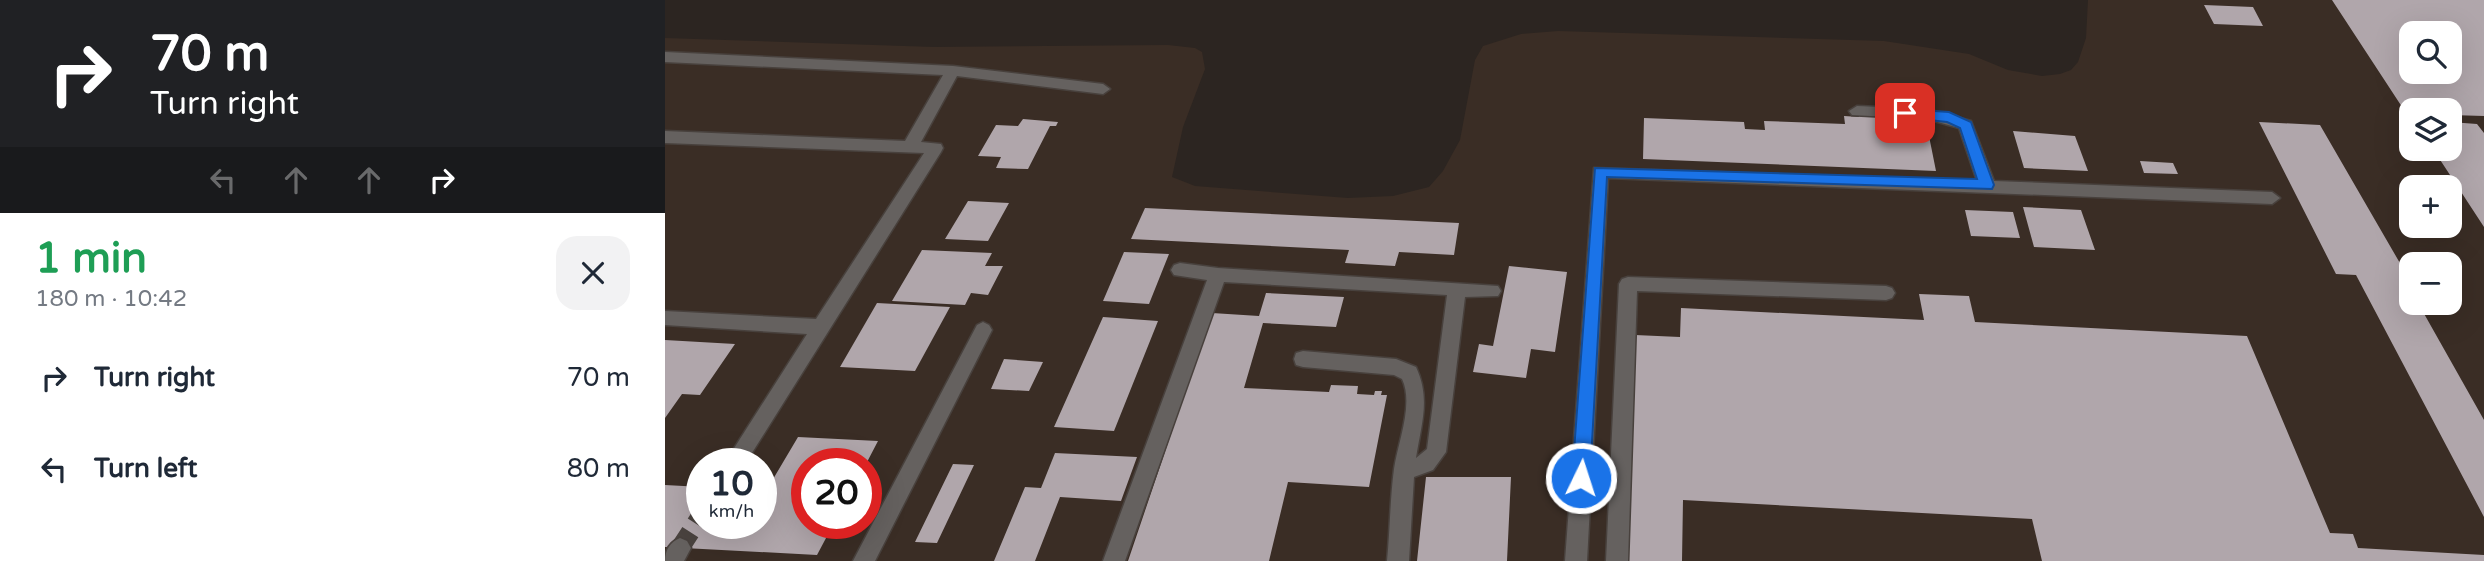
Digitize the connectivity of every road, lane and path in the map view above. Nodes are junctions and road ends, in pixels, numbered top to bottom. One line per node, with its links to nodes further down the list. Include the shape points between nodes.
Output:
1 (665, 57): 2 (lane)
2 (953, 71): 3 (lane); 6 (lane)
3 (1103, 89)
4 (1857, 111): 7 (lane, via 1949,117 1966,125)
5 (665, 137): 6 (lane)
6 (910, 147): 15 (lane, via 935,148)
7 (1987, 185): 8 (lane); 23 (lane, via 1600,172)
8 (2272, 198)
9 (1180, 270): 10 (lane)
10 (1218, 275): 11 (lane); 21 (lane)
11 (1457, 289): 12 (lane); 19 (lane, via 1436,452 1426,464)
12 (1492, 291)
13 (1886, 293): 24 (lane, via 1627,284)
14 (665, 318): 15 (lane)
15 (821, 327): 18 (lane)
16 (983, 330): 20 (lane)
17 (1303, 359): 19 (lane, via 1396,367 1409,373 1415,386 1415,406)
18 (744, 448)
19 (1404, 470): 22 (lane)
20 (864, 561)
21 (1114, 561)
22 (1398, 561)
23 (1576, 561)
24 (1617, 561)

